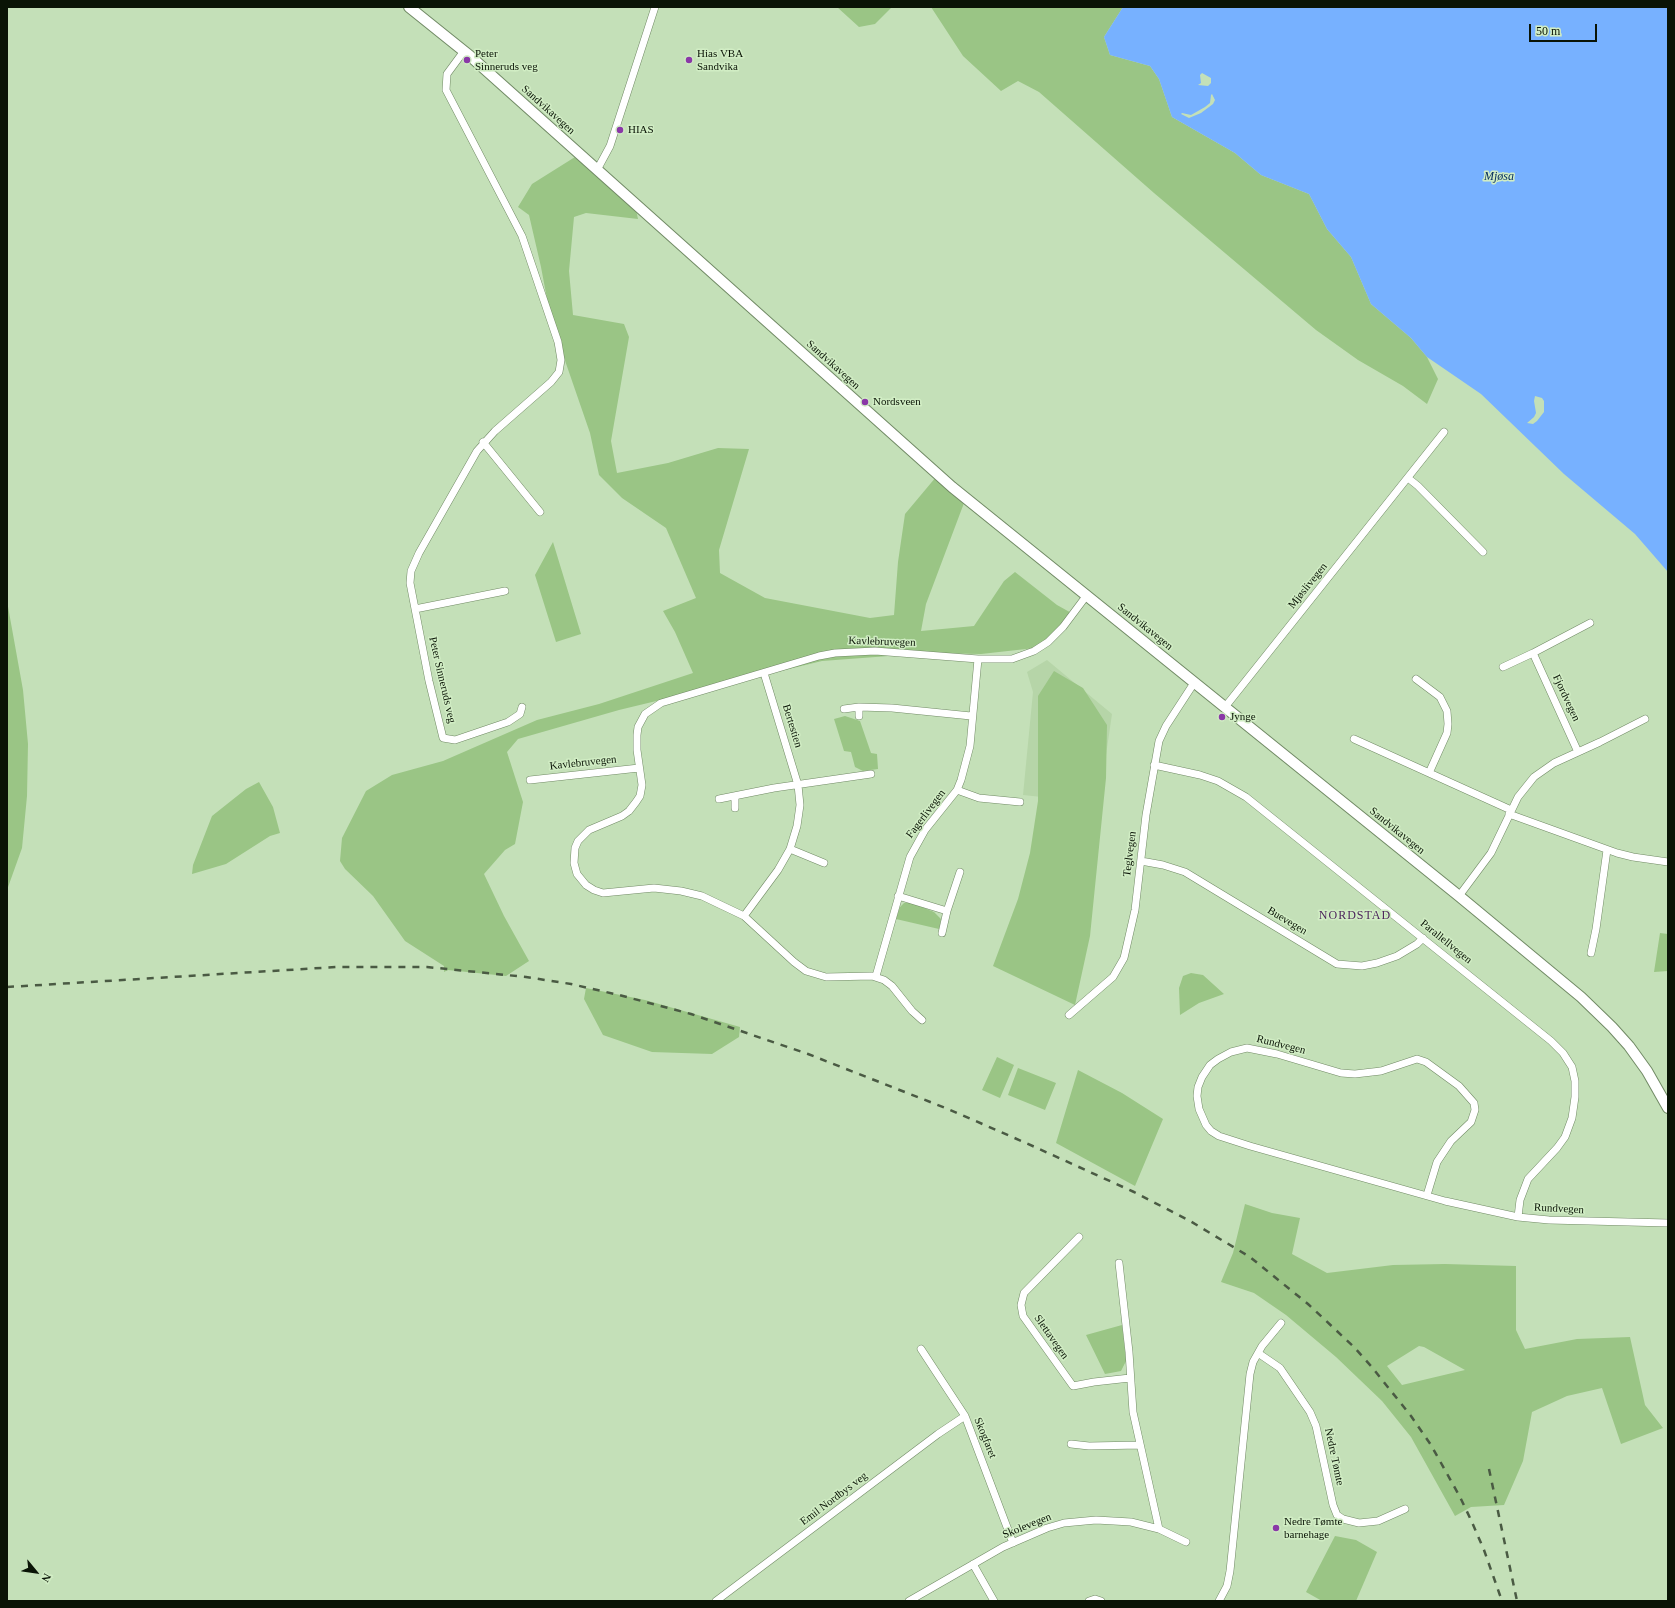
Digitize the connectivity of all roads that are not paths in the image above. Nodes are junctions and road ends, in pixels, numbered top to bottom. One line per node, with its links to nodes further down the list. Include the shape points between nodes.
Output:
1 (408, 7): 3 (main road, Sandvikavegen)
2 (655, 7): 4 (street, via 610,146)
3 (464, 51): 4 (main road, Sandvikavegen); 6 (street, Peter Sinneruds veg, via 446,74 446,90 522,236 561,355 558,372 551,382)
4 (597, 170): 11 (main road, Sandvikavegen, via 952,487)
5 (1444, 432): 7 (street, Mjøslivegen)
6 (484, 442): 8 (street); 12 (street, Peter Sinneruds veg, via 470,462 415,561 410,577)
7 (1408, 478): 9 (street); 22 (street, Mjøslivegen)
8 (540, 512)
9 (1484, 552)
10 (505, 591): 12 (street)
11 (1087, 595): 15 (street, Kavlebruvegen, via 1055,635 1034,651 1012,659); 19 (main road, Sandvikavegen)
12 (415, 609): 20 (street, Peter Sinneruds veg, via 429,681 444,738 455,740 508,722 520,714)
13 (1590, 623): 14 (street)
14 (1533, 653): 16 (street); 28 (street, Fjordvegen)
15 (978, 659): 17 (street, Kavlebruvegen, via 849,651 819,656); 25 (street, Fagerlivegen)
16 (1503, 667)
17 (764, 673): 30 (street, Kavlebruvegen, via 666,702 650,710 641,721 637,735); 34 (street, Bertestien)
18 (1416, 679): 31 (street, via 1440,697 1447,710 1447,733)
19 (1194, 683): 22 (main road, Sandvikavegen); 29 (street, Teglvegen, via 1166,726 1159,741)
20 (522, 707)
21 (859, 707): 23 (street); 24 (street); 25 (street)
22 (1225, 707): 48 (main road, Sandvikavegen)
23 (844, 709)
24 (858, 716)
25 (971, 716): 35 (street, Fagerlivegen, via 967,763)
26 (1645, 719): 28 (street)
27 (1354, 739): 31 (street)
28 (1578, 752): 40 (street, via 1554,763 1534,777)
29 (1154, 765): 43 (street, Teglvegen); 52 (street, Parallellvegen, via 1218,782 1246,797)
30 (639, 768): 33 (street, Kavlebruvegen); 50 (street, Kavlebruvegen, via 642,785 640,796 629,811 589,830 578,841 574,863 577,874 594,890 603,893 654,888 681,891 702,896)
31 (1429, 773): 40 (street)
32 (871, 774): 34 (street)
33 (530, 780)
34 (798, 785): 36 (street); 41 (street, Bertestien, via 800,805)
35 (957, 790): 38 (street, Fagerlivegen, via 979,798); 47 (street, Fagerlivegen, via 916,844)
36 (735, 796): 37 (street); 39 (street)
37 (719, 799)
38 (1020, 802)
39 (735, 808)
40 (1510, 812): 42 (street); 48 (street, via 1492,853)
41 (790, 849): 45 (street); 50 (street, Bertestien)
42 (1607, 850): 44 (street); 53 (street)
43 (1141, 861): 52 (street, Buevegen, via 1185,872 1337,964 1377,964 1398,956); 55 (street, Teglvegen, via 1134,910 1122,963 1113,977)
44 (1668, 862)
45 (824, 863)
46 (960, 872): 49 (street)
47 (898, 896): 49 (street); 54 (street, Fagerlivegen)
48 (1459, 896): 57 (main road, Sandvikavegen, via 1601,1016 1639,1059)
49 (947, 911): 51 (street)
50 (744, 916): 54 (street, Kavlebruvegen, via 806,971 826,977)
51 (942, 933)
52 (1423, 938): 59 (street, Parallellvegen, via 1552,1041 1572,1067 1575,1097 1572,1118 1558,1148 1528,1179 1520,1200)
53 (1591, 953)
54 (876, 976): 56 (street, via 888,983)
55 (1069, 1015)
56 (922, 1020)
57 (1668, 1108)
58 (1426, 1195): 58 (street, Rundvegen, via 1219,1136 1206,1125 1199,1109 1198,1087 1202,1078 1210,1065 1218,1059 1247,1048 1355,1074 1381,1071 1417,1059 1426,1062 1459,1086 1474,1103 1475,1110 1471,1122 1451,1141 1437,1162); 59 (street, Rundvegen)
59 (1518, 1216): 60 (street, Rundvegen, via 1549,1220)
60 (1668, 1223)
61 (1079, 1237): 66 (street, Slettavegen, via 1024,1293 1021,1305 1023,1316 1074,1386)
62 (1120, 1263): 66 (street)
63 (1281, 1323): 65 (street)
64 (921, 1348): 67 (street, Skogfaret)
65 (1258, 1353): 70 (street, Nedre Tømte, via 1280,1368 1310,1412 1316,1426 1337,1515 1359,1523 1378,1521); 80 (street, via 1249,1380 1229,1578)
66 (1130, 1378): 69 (street, via 1133,1412)
67 (965, 1416): 73 (street, Skogfaret); 75 (street, Emil Nordbys veg)
68 (1071, 1444): 69 (street)
69 (1140, 1445): 71 (street)
70 (1405, 1509)
71 (1159, 1529): 72 (street, Skolevegen); 73 (street, Skolevegen, via 1131,1522 1084,1520 1047,1528)
72 (1186, 1542)
73 (1013, 1543): 74 (street, Skolevegen)
74 (973, 1564): 76 (street, Skolevegen); 77 (street)
75 (716, 1601)
76 (909, 1601)
77 (994, 1601)
78 (1089, 1601): 79 (street)
79 (1101, 1601)
80 (1219, 1601)

